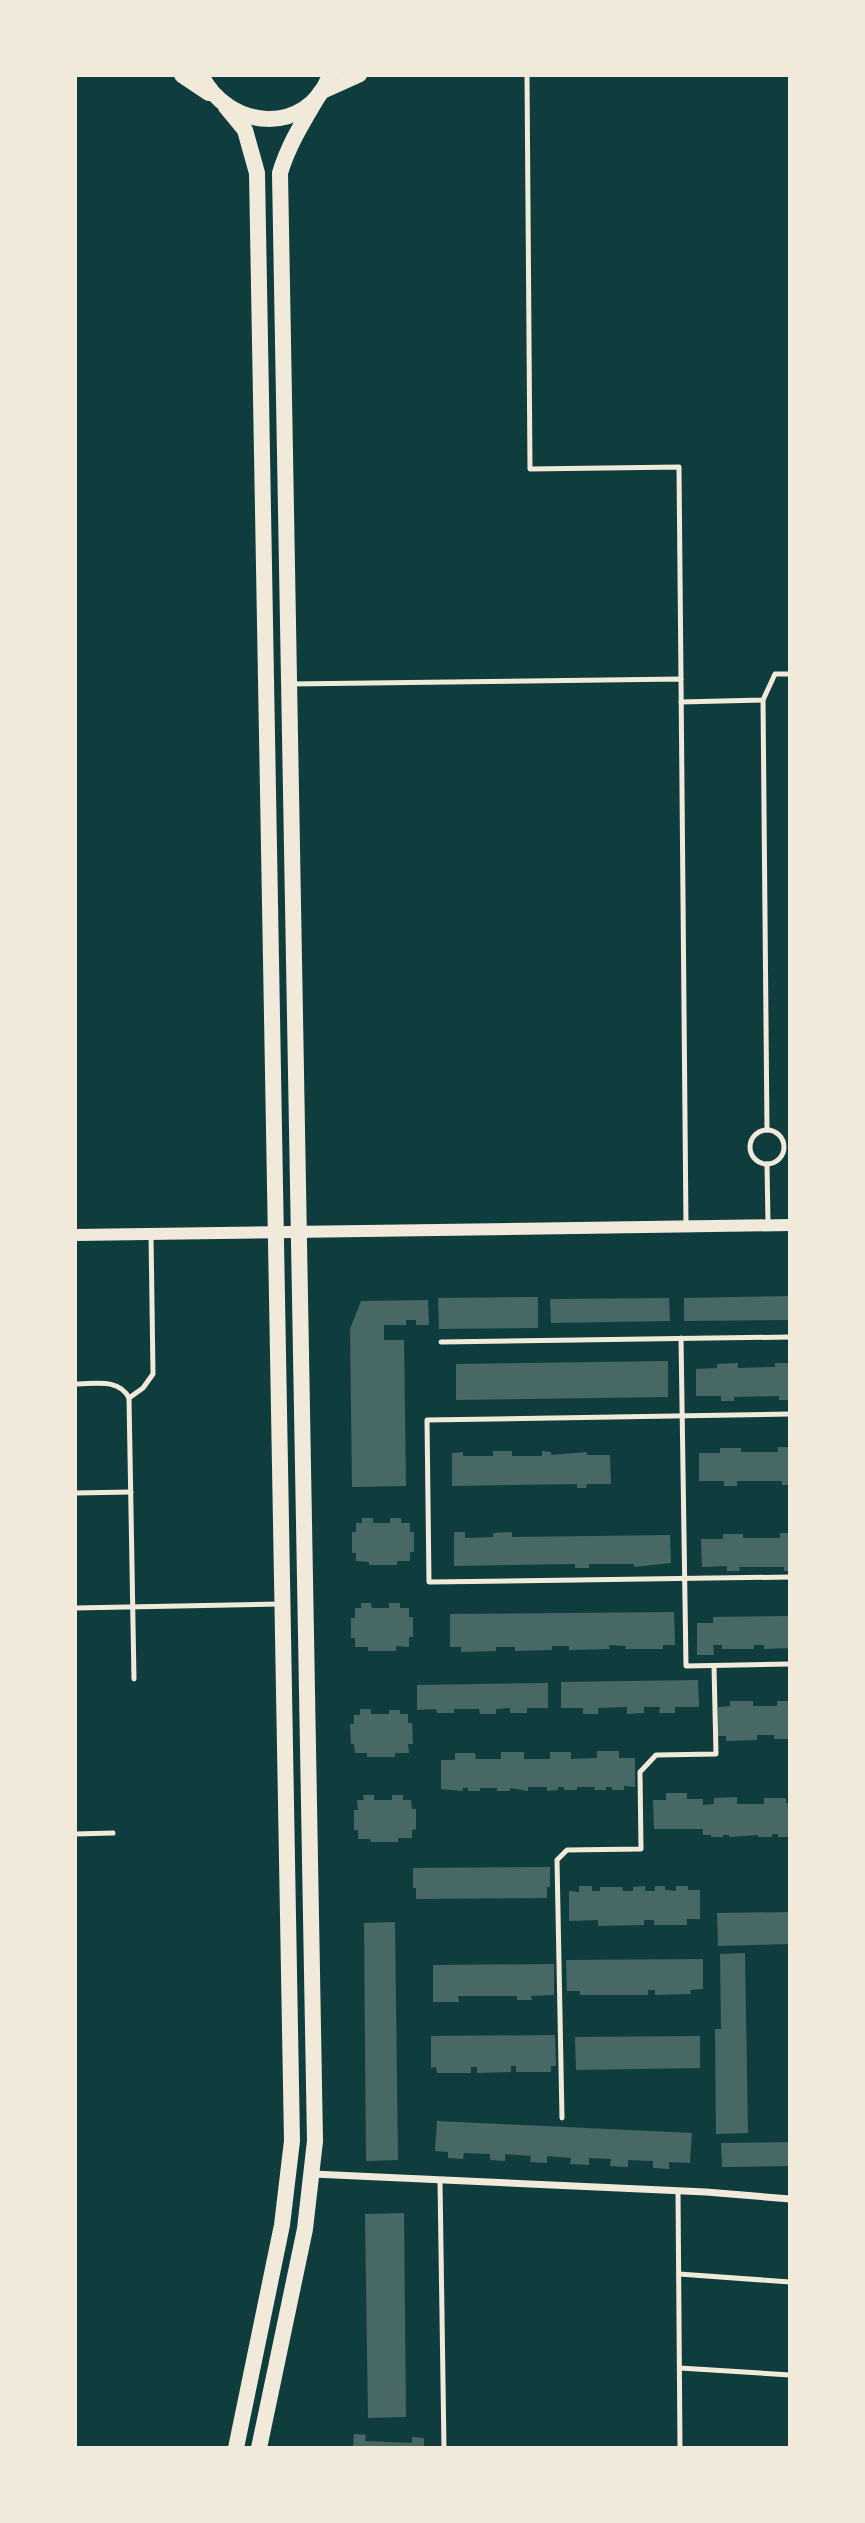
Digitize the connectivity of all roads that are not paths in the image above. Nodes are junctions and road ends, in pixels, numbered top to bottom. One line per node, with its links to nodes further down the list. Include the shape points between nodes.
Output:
1 (182, 75): 7 (main road)
2 (201, 75): 7 (main road)
3 (330, 75): 6 (main road)
4 (360, 75): 6 (main road)
5 (527, 75): 9 (lane, via 530,468 679,467)
6 (320, 93): 7 (main road, via 297,112 275,118 253,118); 10 (main road, via 294,136 280,173)
7 (221, 102): 19 (main road, via 245,130 257,173)
8 (790, 674): 11 (lane, via 775,674)
9 (681, 679): 10 (lane); 12 (lane)
10 (289, 684): 18 (main road)
11 (763, 700): 12 (lane); 13 (lane)
12 (681, 702): 17 (lane)
13 (767, 1130): 14 (lane, via 780,1136 783,1149 777,1161); 14 (lane, via 756,1133 750,1144 752,1156)
14 (767, 1164): 15 (lane)
15 (768, 1226): 16 (street); 17 (street)
16 (790, 1226)
17 (686, 1227): 18 (street)
18 (299, 1232): 19 (street); 42 (main road)
19 (276, 1233): 20 (street); 33 (main road)
20 (151, 1234): 21 (street); 26 (lane, via 153,1374)
21 (75, 1235)
22 (790, 1336): 23 (lane)
23 (681, 1338): 24 (lane); 28 (lane)
24 (441, 1342)
25 (75, 1384): 26 (lane, via 114,1383)
26 (130, 1398): 29 (lane)
27 (790, 1414): 28 (lane)
28 (682, 1416): 32 (lane); 32 (lane, via 427,1420 427,1474 429,1583)
29 (131, 1492): 30 (lane); 34 (lane)
30 (75, 1493)
31 (790, 1577): 32 (lane)
32 (684, 1578): 37 (lane, via 686,1666)
33 (283, 1604): 34 (lane); 50 (main road, via 292,2152 282,2225)
34 (133, 1607): 35 (lane); 38 (lane)
35 (75, 1608)
36 (790, 1664): 37 (lane)
37 (714, 1665): 41 (lane, via 716,1754 656,1755 640,1772 641,1849 567,1850 557,1860)
38 (134, 1679)
39 (113, 1833): 40 (lane)
40 (75, 1834)
41 (562, 2118)
42 (313, 2174): 43 (street); 51 (main road)
43 (440, 2181): 44 (street); 52 (lane)
44 (678, 2191): 45 (street); 46 (lane)
45 (790, 2199)
46 (679, 2274): 47 (lane); 48 (lane)
47 (790, 2282)
48 (680, 2368): 49 (lane); 53 (lane)
49 (790, 2375)
50 (236, 2448)
51 (259, 2448)
52 (444, 2448)
53 (680, 2448)

